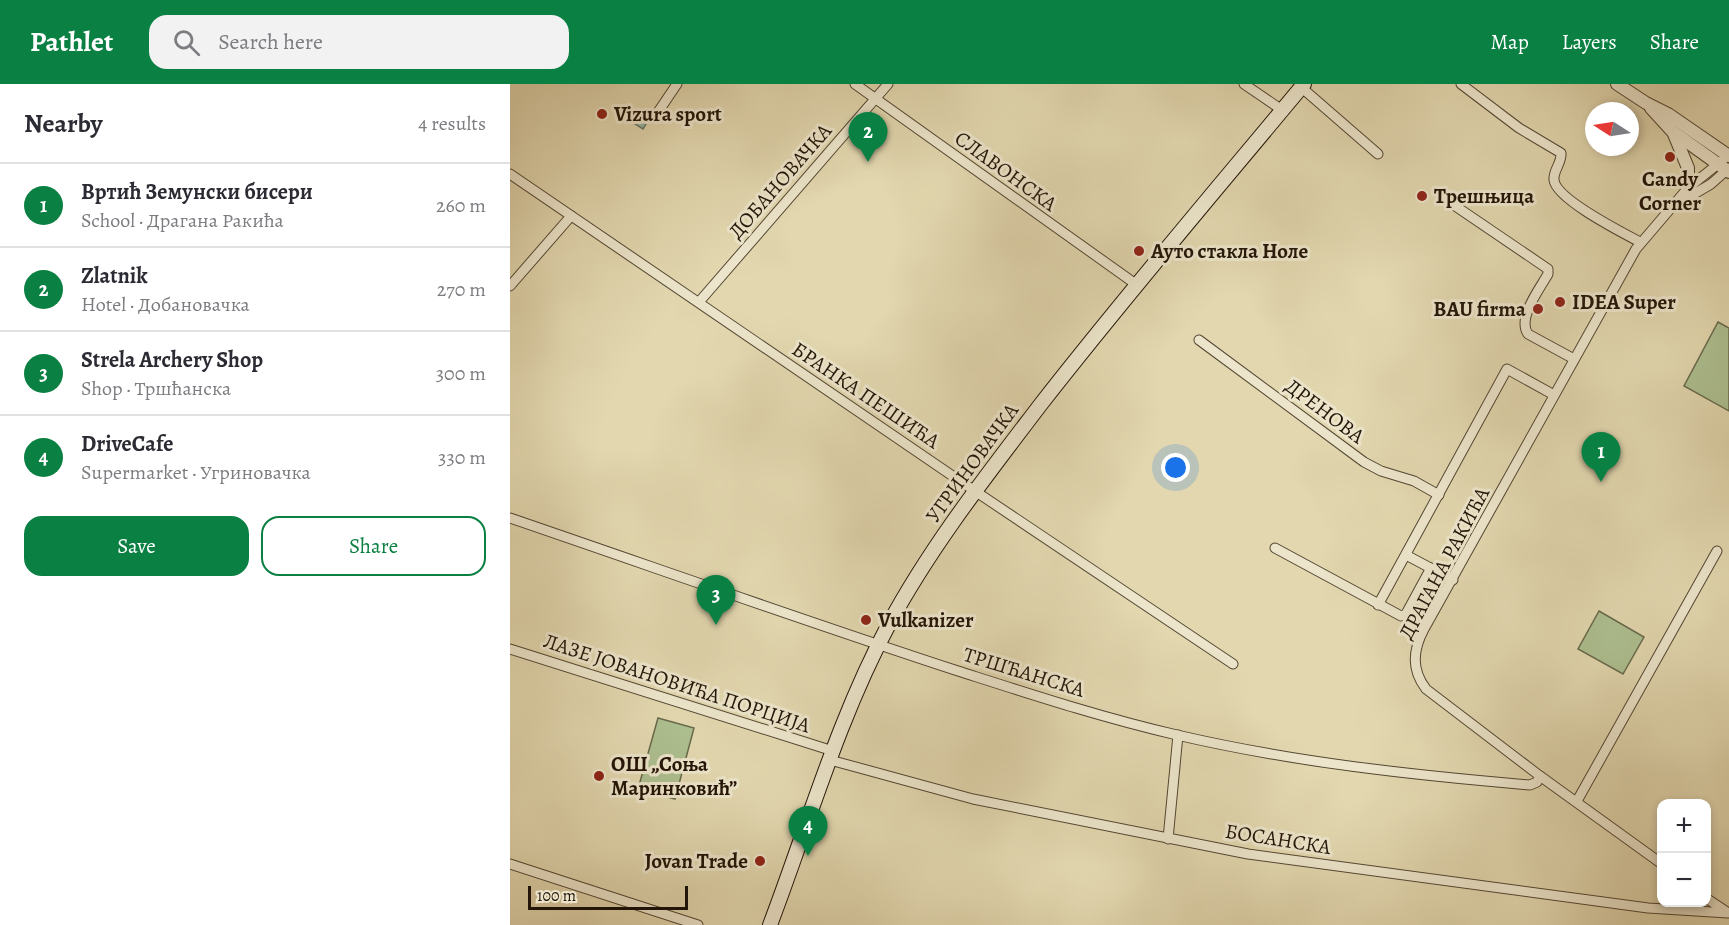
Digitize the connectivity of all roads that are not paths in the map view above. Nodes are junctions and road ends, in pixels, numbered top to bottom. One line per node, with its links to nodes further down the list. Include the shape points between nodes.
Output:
1 (677, 84): 11 (street)
2 (855, 84): 8 (street, СЛАВОНСКА)
3 (888, 84): 8 (street, ДОБАНОВАЧКА)
4 (1244, 84): 10 (street)
5 (1461, 84): 21 (street, via 1561,153 1554,175 1557,188 1588,212)
6 (1617, 84): 9 (street)
7 (1303, 86): 10 (main road, УГРИНОВАЧКА); 13 (street)
8 (875, 99): 22 (street, СЛАВОНСКА); 24 (street, ДОБАНОВАЧКА)
9 (1646, 103): 12 (street); 14 (street)
10 (1282, 110): 22 (main road, УГРИНОВАЧКА)
11 (654, 118)
12 (1672, 131): 15 (street); 17 (street, via 1689,168)
13 (1378, 154)
14 (1729, 156): 15 (street, ДРАГАНА РАКИЋА)
15 (1726, 169): 17 (street, ДРАГАНА РАКИЋА); 19 (street, ДРАГАНА РАКИЋА, via 1711,184)
16 (510, 174): 20 (street, БРАНКА ПЕШИЋА)
17 (1688, 188): 19 (street, ДРАГАНА РАКИЋА)
18 (1442, 197): 26 (street, via 1548,269 1526,315 1524,328)
19 (1675, 206): 21 (street, ДРАГАНА РАКИЋА)
20 (571, 216): 23 (street); 24 (street, БРАНКА ПЕШИЋА)
21 (1640, 242): 26 (street, ДРАГАНА РАКИЋА)
22 (1137, 285): 28 (main road, УГРИНОВАЧКА)
23 (510, 286)
24 (699, 302): 28 (street, БРАНКА ПЕШИЋА)
25 (1199, 340): 29 (street, ДРЕНОВА, via 1364,462)
26 (1574, 359): 27 (street, ДРАГАНА РАКИЋА)
27 (1554, 395): 29 (street, ДРАГАНА РАКИЋА, via 1507,369); 35 (street, ДРАГАНА РАКИЋА)
28 (975, 491): 37 (main road, УГРИНОВАЧКА, via 912,585); 39 (street, БРАНКА ПЕШИЋА)
29 (1439, 495): 33 (street, ДРАГАНА РАКИЋА)
30 (510, 518): 37 (street, ТРШЋАНСКА)
31 (1275, 548): 36 (street)
32 (1717, 551): 43 (street)
33 (1406, 555): 34 (street); 36 (street, ДРАГАНА РАКИЋА)
34 (1431, 568): 35 (street); 36 (street, via 1406,615)
35 (1453, 580): 42 (street, ДРАГАНА РАКИЋА, via 1419,640 1416,673 1426,689)
36 (1378, 605)
37 (878, 646): 40 (street, ТРШЋАНСКА); 41 (main road, УГРИНОВАЧКА)
38 (510, 649): 41 (street, ЛАЗЕ ЈОВАНОВИЋА ПОРЦИЈА)
39 (1233, 664)
40 (1178, 735): 42 (street, ТРШЋАНСКА, via 1363,769 1530,785); 44 (street)
41 (831, 756): 44 (street, БОСАНСКА, via 973,800); 50 (main road, УГРИНОВАЧКА)
42 (1540, 776): 43 (street, ДРАГАНА РАКИЋА)
43 (1577, 801): 45 (street, ДРАГАНА РАКИЋА)
44 (1168, 839): 48 (street, БОСАНСКА, via 1248,854 1564,897 1666,910)
45 (1657, 860)
46 (510, 864): 49 (street)
47 (1711, 901): 48 (street)
48 (1728, 913)
49 (698, 925)
50 (770, 925)

